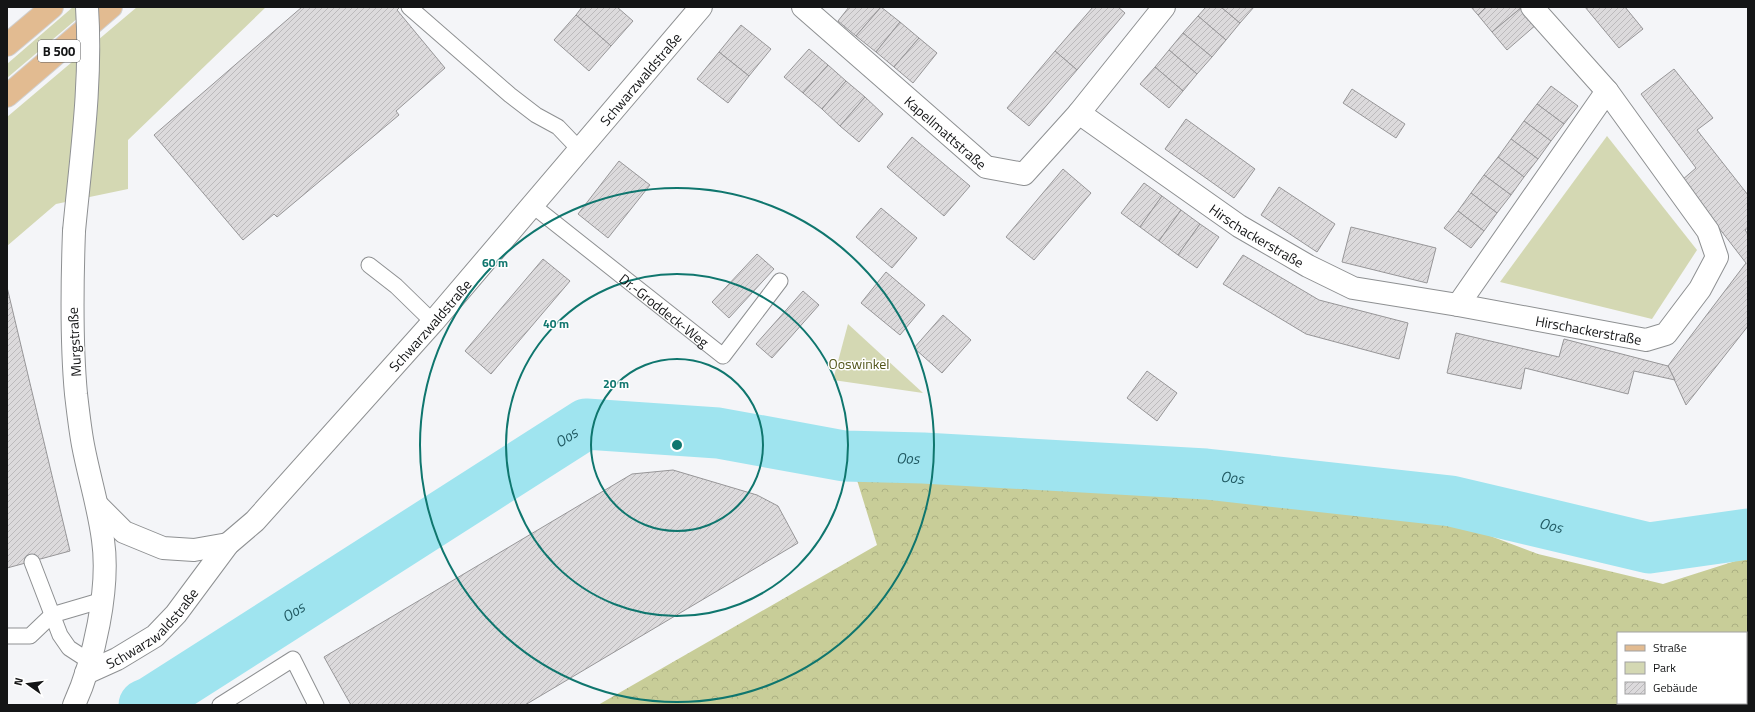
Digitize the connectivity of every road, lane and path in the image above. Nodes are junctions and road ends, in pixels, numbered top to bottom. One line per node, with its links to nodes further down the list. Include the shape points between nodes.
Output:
1 (52, 7): 9 (main road, B 500)
2 (87, 7): 19 (street, Murgstraße, bridge, via 88,92 74,231 71,309 76,394 83,445)
3 (112, 7): 11 (main road, B 500)
4 (409, 7): 13 (lane, via 510,95 536,115 558,127)
5 (701, 7): 13 (street, Schwarzwaldstraße)
6 (803, 7): 12 (street, Kapellmattstraße, via 986,167 1024,174)
7 (1164, 7): 12 (street, Kapellmattstraße)
8 (1532, 7): 10 (street, Hirschackerstraße)
9 (7, 44)
10 (1607, 91): 17 (street); 17 (street, Hirschackerstraße, via 1708,231 1717,257 1700,289 1666,334 1646,340)
11 (7, 96)
12 (1079, 113): 17 (street, Hirschackerstraße, via 1239,226 1308,266 1354,288)
13 (579, 149): 14 (street, Schwarzwaldstraße)
14 (532, 205): 16 (lane, Dr.-Groddeck-Weg, via 723,356); 18 (street, Schwarzwaldstraße)
15 (370, 265): 18 (lane)
16 (780, 281)
17 (1458, 305)
18 (433, 322): 20 (street, Schwarzwaldstraße, via 255,521)
19 (97, 505): 20 (street, via 124,532 163,548 194,550); 22 (street, Murgstraße, via 105,568)
20 (228, 544): 25 (street, Schwarzwaldstraße, via 176,614 155,636 117,659)
21 (32, 562): 23 (lane)
22 (103, 600): 23 (lane); 25 (street, Murgstraße)
23 (52, 615): 24 (lane, via 30,636); 25 (lane, via 60,635)
24 (7, 636)
25 (87, 667): 26 (street, Schwarzwaldstraße)
26 (75, 702)
27 (220, 705): 28 (lane, via 293,659)
28 (316, 705)

